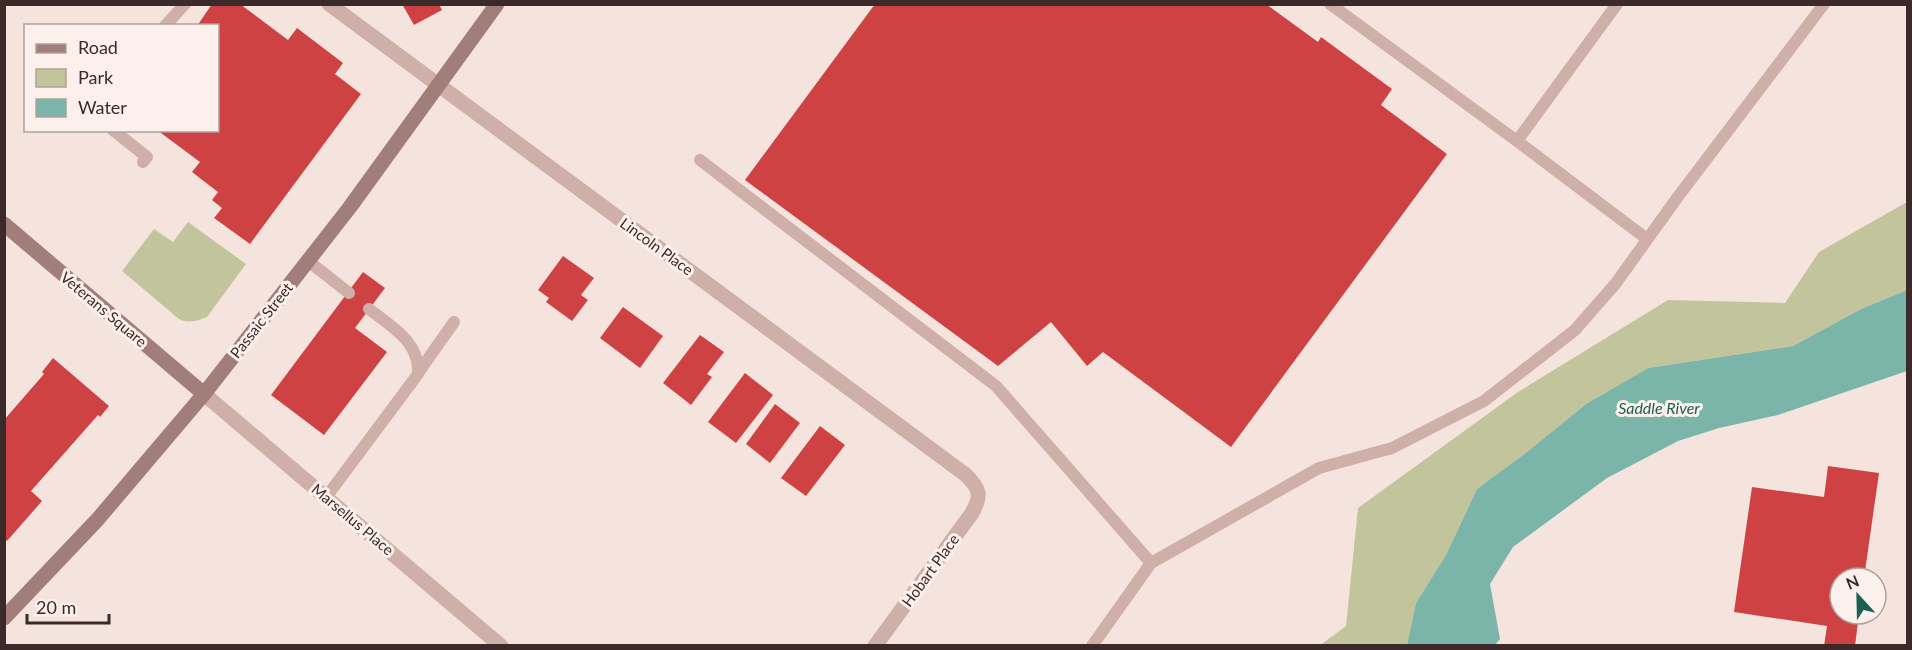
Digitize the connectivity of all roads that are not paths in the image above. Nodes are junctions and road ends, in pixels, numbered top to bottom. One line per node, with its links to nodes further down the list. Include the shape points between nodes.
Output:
1 (184, 4): 7 (lane)
2 (328, 4): 8 (street, Lincoln Place)
3 (496, 4): 8 (main road, Passaic Street)
4 (1330, 4): 10 (lane)
5 (1617, 4): 10 (lane)
6 (1824, 4): 14 (lane)
7 (167, 24)
8 (437, 85): 15 (main road, Passaic Street); 21 (street, Lincoln Place, via 966,475)
9 (116, 132): 12 (lane, via 147,157)
10 (1517, 141): 14 (lane)
11 (700, 160): 23 (lane, via 996,386)
12 (143, 162)
13 (4, 224): 20 (main road, Veterans Square)
14 (1647, 239): 23 (lane, via 1575,330 1484,401 1392,448 1319,468)
15 (307, 260): 16 (lane); 20 (main road, Passaic Street)
16 (349, 292)
17 (369, 309): 19 (lane, via 408,339 416,352)
18 (454, 322): 19 (lane)
19 (418, 374): 22 (lane)
20 (204, 394): 22 (street, Marsellus Place); 24 (main road, Passaic Street, via 98,519)
21 (979, 493): 26 (street, Hobart Place, via 972,513)
22 (327, 496): 25 (street, Marsellus Place)
23 (1151, 563): 27 (lane)
24 (4, 618)
25 (501, 645)
26 (875, 645)
27 (1092, 645)

